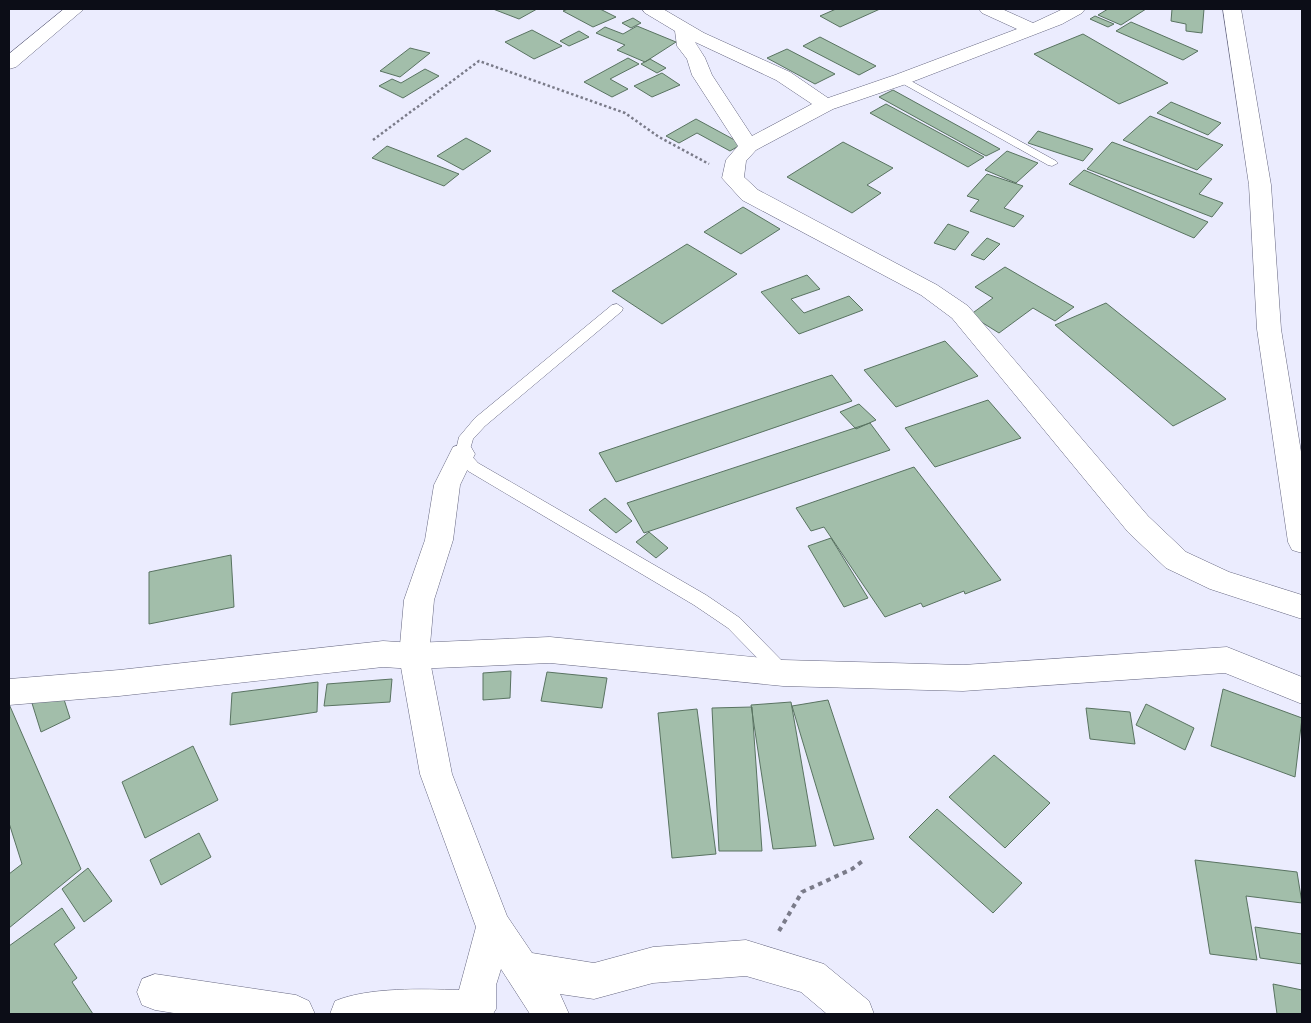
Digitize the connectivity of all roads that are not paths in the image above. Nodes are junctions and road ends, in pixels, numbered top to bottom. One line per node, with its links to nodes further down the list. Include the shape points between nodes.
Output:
1 (75, 9): 8 (street)
2 (651, 9): 6 (street)
3 (988, 9): 7 (street)
4 (1076, 9): 7 (street)
5 (1232, 9): 15 (street, via 1260,184 1269,329)
6 (684, 28): 10 (street, via 782,76); 11 (street, via 686,46)
7 (1032, 29): 9 (street)
8 (9, 63)
9 (902, 80): 10 (street); 12 (lane)
10 (826, 105): 11 (street)
11 (749, 146): 16 (street, via 736,160 733,178 750,195 929,290 960,312 1138,524 1176,560 1220,581)
12 (1052, 164)
13 (617, 308): 14 (lane, via 480,422 466,438)
14 (462, 454): 17 (street, via 447,485 439,540 419,600); 18 (lane, via 473,467 734,623)
15 (1302, 542)
16 (1302, 607)
17 (414, 656): 18 (street, via 550,650); 20 (street, via 382,654); 21 (street, via 436,774)
18 (783, 673): 19 (street, via 963,678 1227,660)
19 (1302, 691)
20 (9, 692)
21 (494, 927): 22 (street); 24 (street, via 478,985)
22 (522, 970): 27 (street); 28 (street, via 594,981 653,965 746,958 811,977)
23 (155, 992): 25 (street)
24 (478, 1012): 26 (street, via 418,1008)
25 (296, 1014)
26 (348, 1014)
27 (551, 1014)
28 (856, 1014)

